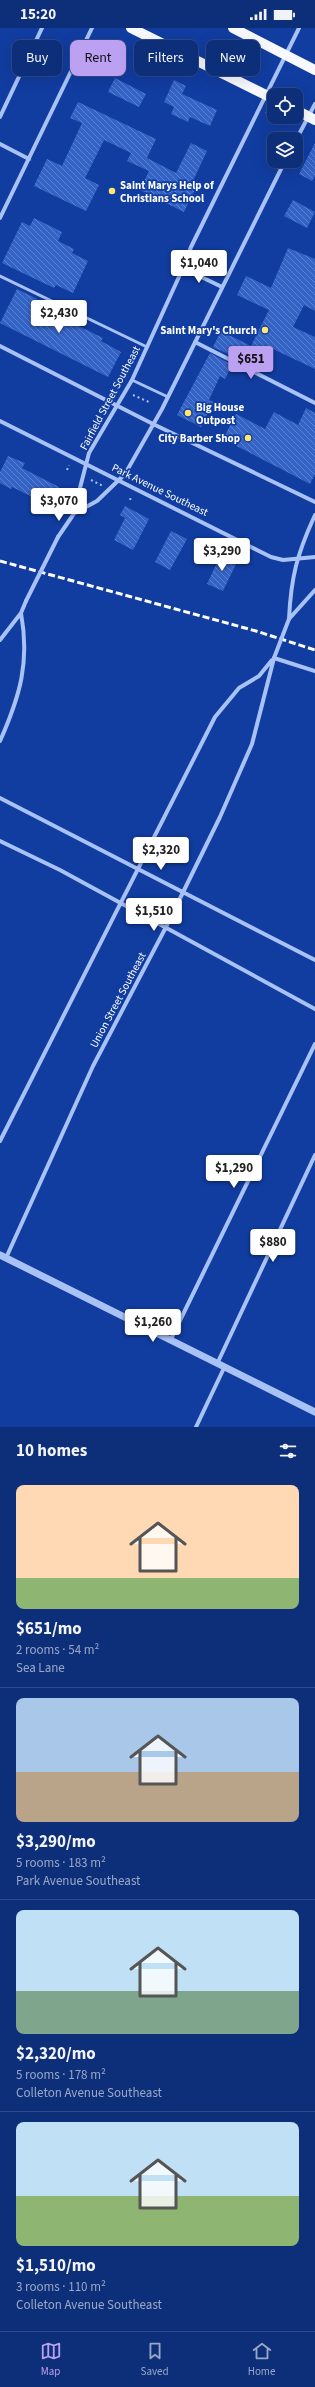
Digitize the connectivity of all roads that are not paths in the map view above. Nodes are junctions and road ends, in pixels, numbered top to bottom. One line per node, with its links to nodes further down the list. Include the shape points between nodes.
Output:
1 (42, 28): 13 (street)
2 (92, 28): 17 (street)
3 (131, 28): 9 (main road)
4 (233, 28): 6 (main road)
5 (299, 28): 6 (street, Fairfield Street Southeast)
6 (286, 55): 7 (main road); 8 (street, Fairfield Street Southeast)
7 (315, 70)
8 (274, 88)
9 (267, 96)
10 (267, 104): 20 (street, Fairfield Street Southeast, via 191,247)
11 (315, 104): 14 (street)
12 (303, 114): 14 (main road)
13 (0, 117)
14 (312, 118): 15 (street)
15 (302, 132)
16 (0, 144): 17 (street)
17 (29, 159): 19 (street)
18 (281, 168): 22 (street, Fairfield Street Southeast)
19 (0, 218)
20 (183, 268): 22 (street); 25 (street, Fairfield Street Southeast)
21 (0, 276): 25 (lane)
22 (222, 286): 23 (street, Fairfield Street Southeast)
23 (195, 342): 27 (street, Fairfield Street Southeast); 28 (street)
24 (0, 346): 29 (street)
25 (147, 347): 26 (street, Fairfield Street Southeast)
26 (132, 380): 27 (lane); 29 (street, Fairfield Street Southeast)
27 (168, 397): 31 (street, Fairfield Street Southeast)
28 (315, 403)
29 (117, 406): 31 (street); 32 (street, Fairfield Street Southeast, via 89,453)
30 (0, 421): 32 (street, Park Avenue Southeast)
31 (153, 424): 33 (street, Fairfield Street Southeast, via 125,474); 34 (street)
32 (86, 464): 33 (street, Park Avenue Southeast); 35 (street, Fairfield Street Southeast)
33 (119, 480): 35 (street, Fairfield Street Southeast, via 97,501); 38 (street, Park Avenue Southeast, via 271,557 283,560)
34 (315, 502)
35 (73, 515): 40 (street, Fairfield Street Southeast, bridge, via 58,537)
36 (315, 515): 38 (street, Union Street Southeast)
37 (315, 557): 38 (street, Park Avenue Southeast)
38 (296, 559): 41 (street, Union Street Southeast)
39 (315, 590): 41 (street, Union Street Southeast)
40 (21, 613): 42 (street, Fairfield Street Southeast); 45 (street, via 26,637 21,690)
41 (289, 619): 43 (street, Union Street Southeast, bridge)
42 (0, 640)
43 (274, 658): 44 (street); 48 (street, Union Street Southeast, via 259,676 239,688 216,717); 49 (street, Union Street Southeast, via 252,744)
44 (315, 671)
45 (0, 741)
46 (0, 798): 48 (street)
47 (0, 841): 50 (street, via 60,870)
48 (138, 868): 49 (street); 50 (street, Union Street Southeast)
49 (183, 892): 51 (street, Union Street Southeast); 52 (street)
50 (120, 904): 51 (street); 55 (street, Union Street Southeast)
51 (166, 929): 53 (street); 57 (street, Union Street Southeast, via 93,1066)
52 (315, 960)
53 (315, 1009)
54 (315, 1044): 58 (street)
55 (0, 1141)
56 (315, 1155): 59 (street)
57 (3, 1257): 58 (street)
58 (170, 1341): 59 (street)
59 (220, 1366): 60 (street); 61 (street)
60 (315, 1412)
61 (196, 1427)

